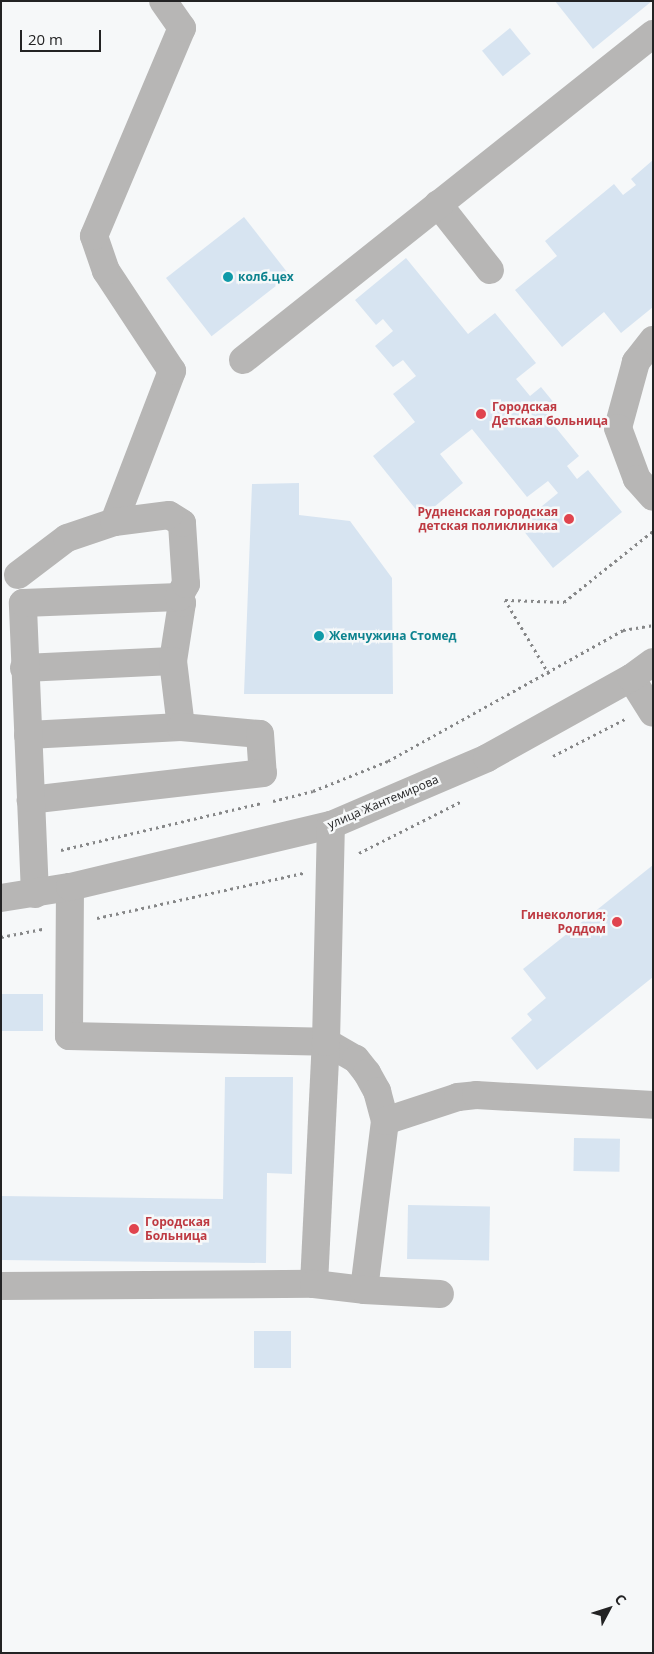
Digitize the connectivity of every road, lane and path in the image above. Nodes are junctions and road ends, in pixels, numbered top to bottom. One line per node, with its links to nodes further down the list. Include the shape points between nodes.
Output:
1 (163, 1): 8 (street, via 182,28 94,236 106,272 172,371)
2 (653, 34): 3 (street)
3 (438, 204): 4 (street); 6 (street)
4 (490, 270)
5 (653, 340): 7 (street, via 636,362 618,428 637,479)
6 (243, 360)
7 (653, 497)
8 (114, 522): 10 (street, via 67,538); 11 (street, via 169,515 182,523 186,584)
9 (653, 531): 17 (path, via 564,602 505,600)
10 (10, 570): 12 (street)
11 (179, 597): 12 (street); 14 (street, via 182,603)
12 (23, 603): 16 (street)
13 (653, 625): 17 (path, via 623,630)
14 (173, 661): 16 (street); 20 (street)
15 (653, 662): 18 (street, улица Жантемирова)
16 (24, 668): 21 (street)
17 (549, 674): 24 (path, via 388,761 313,791)
18 (631, 678): 19 (street); 23 (street, улица Жантемирова, via 487,758)
19 (653, 712)
20 (181, 727): 21 (street); 22 (street, via 260,734 263,773)
21 (28, 734): 22 (street)
22 (31, 800): 24 (street)
23 (330, 825): 25 (street, улица Жантемирова); 28 (street)
24 (33, 856): 26 (street)
25 (70, 887): 26 (street, улица Жантемирова); 28 (street, via 69,1036)
26 (35, 894): 27 (street, улица Жантемирова)
27 (1, 898)
28 (326, 1042): 30 (street, via 356,1059 367,1073 377,1091); 31 (street)
29 (653, 1105): 30 (street, via 476,1095)
30 (385, 1121): 33 (street)
31 (314, 1284): 32 (street); 33 (street)
32 (1, 1286)
33 (364, 1290): 34 (street)
34 (440, 1294)

